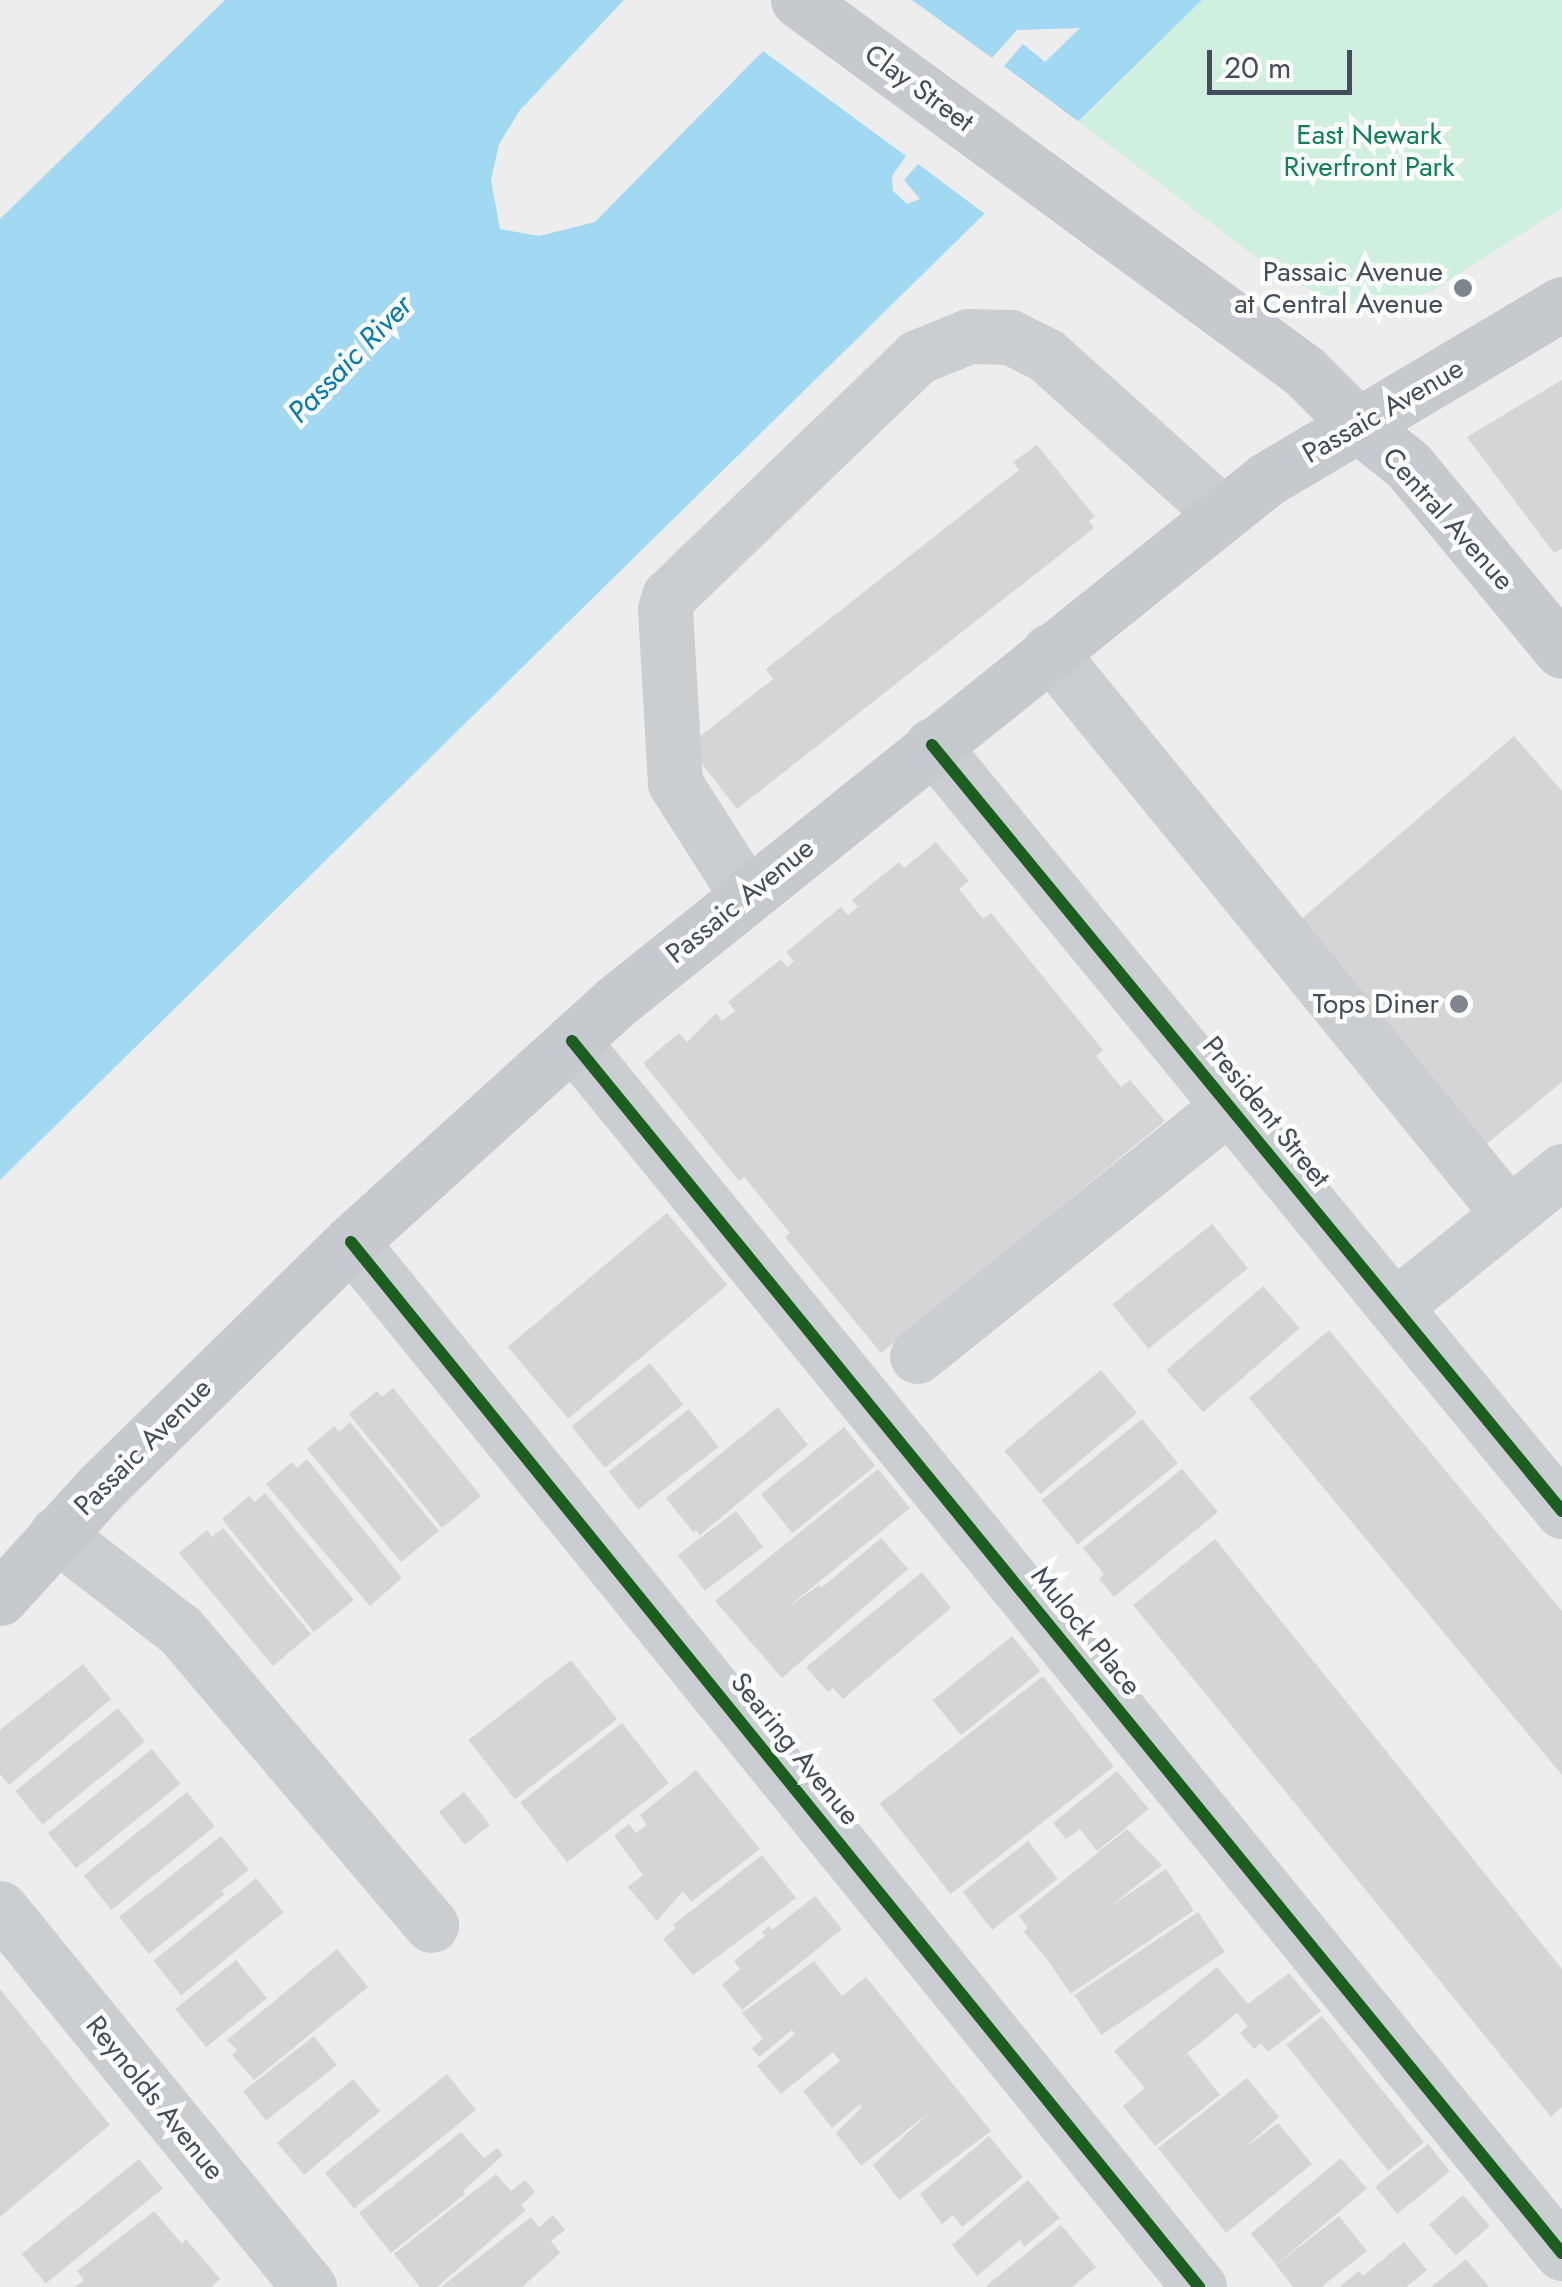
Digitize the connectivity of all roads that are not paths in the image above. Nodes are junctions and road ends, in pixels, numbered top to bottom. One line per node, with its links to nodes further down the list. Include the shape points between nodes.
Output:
1 (798, 0): 2 (main road, Clay Street)
2 (1040, 176): 4 (main road, Central Avenue, via 1304,370)
3 (1562, 304): 4 (main road, Passaic Avenue)
4 (1357, 424): 5 (main road, Passaic Avenue); 6 (main road, Central Avenue, via 1408,465)
5 (1222, 513): 7 (main road, Passaic Avenue); 9 (street, via 1034,349 1010,337 969,336 917,358 668,596 675,783)
6 (1562, 651)
7 (1049, 652): 8 (main road, Passaic Avenue); 13 (street)
8 (932, 746): 9 (main road, Passaic Avenue); 11 (street, President Street)
9 (747, 896): 10 (main road, Passaic Avenue)
10 (572, 1040): 14 (main road, Passaic Avenue); 22 (street, Mulock Place)
11 (1229, 1106): 15 (street, President Street); 16 (street)
12 (1562, 1172): 13 (street)
13 (1509, 1214): 15 (street)
14 (352, 1242): 18 (main road, Passaic Avenue); 24 (street, Searing Avenue)
15 (1394, 1307): 17 (street, President Street)
16 (917, 1356)
17 (1562, 1511)
18 (56, 1534): 19 (main road, Passaic Avenue); 21 (street, via 181,1631)
19 (0, 1598)
20 (0, 1908): 23 (street, Reynolds Avenue)
21 (432, 1925)
22 (1562, 2253)
23 (309, 2287)
24 (1199, 2287)

